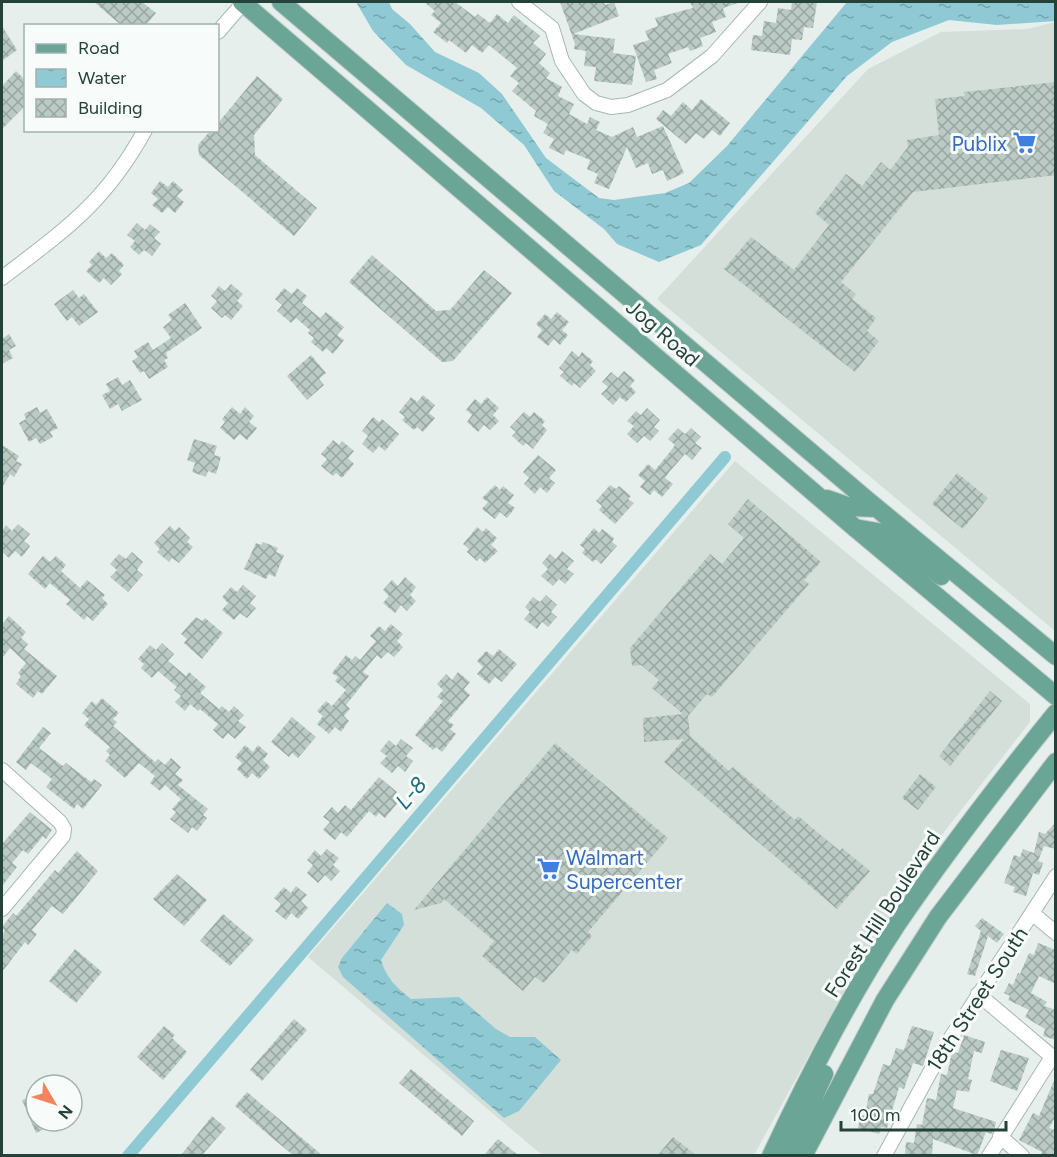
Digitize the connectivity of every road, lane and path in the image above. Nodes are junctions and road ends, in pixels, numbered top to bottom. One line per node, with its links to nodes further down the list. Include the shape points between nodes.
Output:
1 (244, 2): 5 (street); 8 (main road, Jog Road)
2 (281, 2): 9 (main road, Jog Road)
3 (519, 2): 4 (street, via 552,28 562,61 584,94 611,107 668,90 712,56)
4 (760, 2)
5 (219, 31)
6 (144, 132): 7 (street, via 118,176 87,212)
7 (2, 278)
8 (816, 495): 9 (main road, via 850,507); 10 (main road, Jog Road)
9 (876, 508): 11 (main road, Jog Road)
10 (854, 528): 11 (main road, via 889,534 943,578); 13 (main road, Jog Road)
11 (973, 587): 12 (main road, Jog Road)
12 (1056, 656)
13 (1056, 696)
14 (1056, 712): 21 (main road, Forest Hill Boulevard, via 952,845 896,926)
15 (1056, 762): 27 (main road, via 938,917 885,1000)
16 (2, 771): 18 (street, via 64,829 63,836)
17 (1056, 876): 19 (street, 18th Street South)
18 (2, 909)
19 (1033, 914): 20 (street); 22 (street, 18th Street South)
20 (1056, 933)
21 (861, 986): 25 (main road, Forest Hill Boulevard); 26 (main road)
22 (978, 994): 23 (street); 28 (street, 18th Street South)
23 (1054, 1059): 24 (street)
24 (1000, 1136): 29 (street); 30 (street)
25 (771, 1155)
26 (787, 1155)
27 (803, 1155)
28 (884, 1155)
29 (989, 1155)
30 (1022, 1155)

